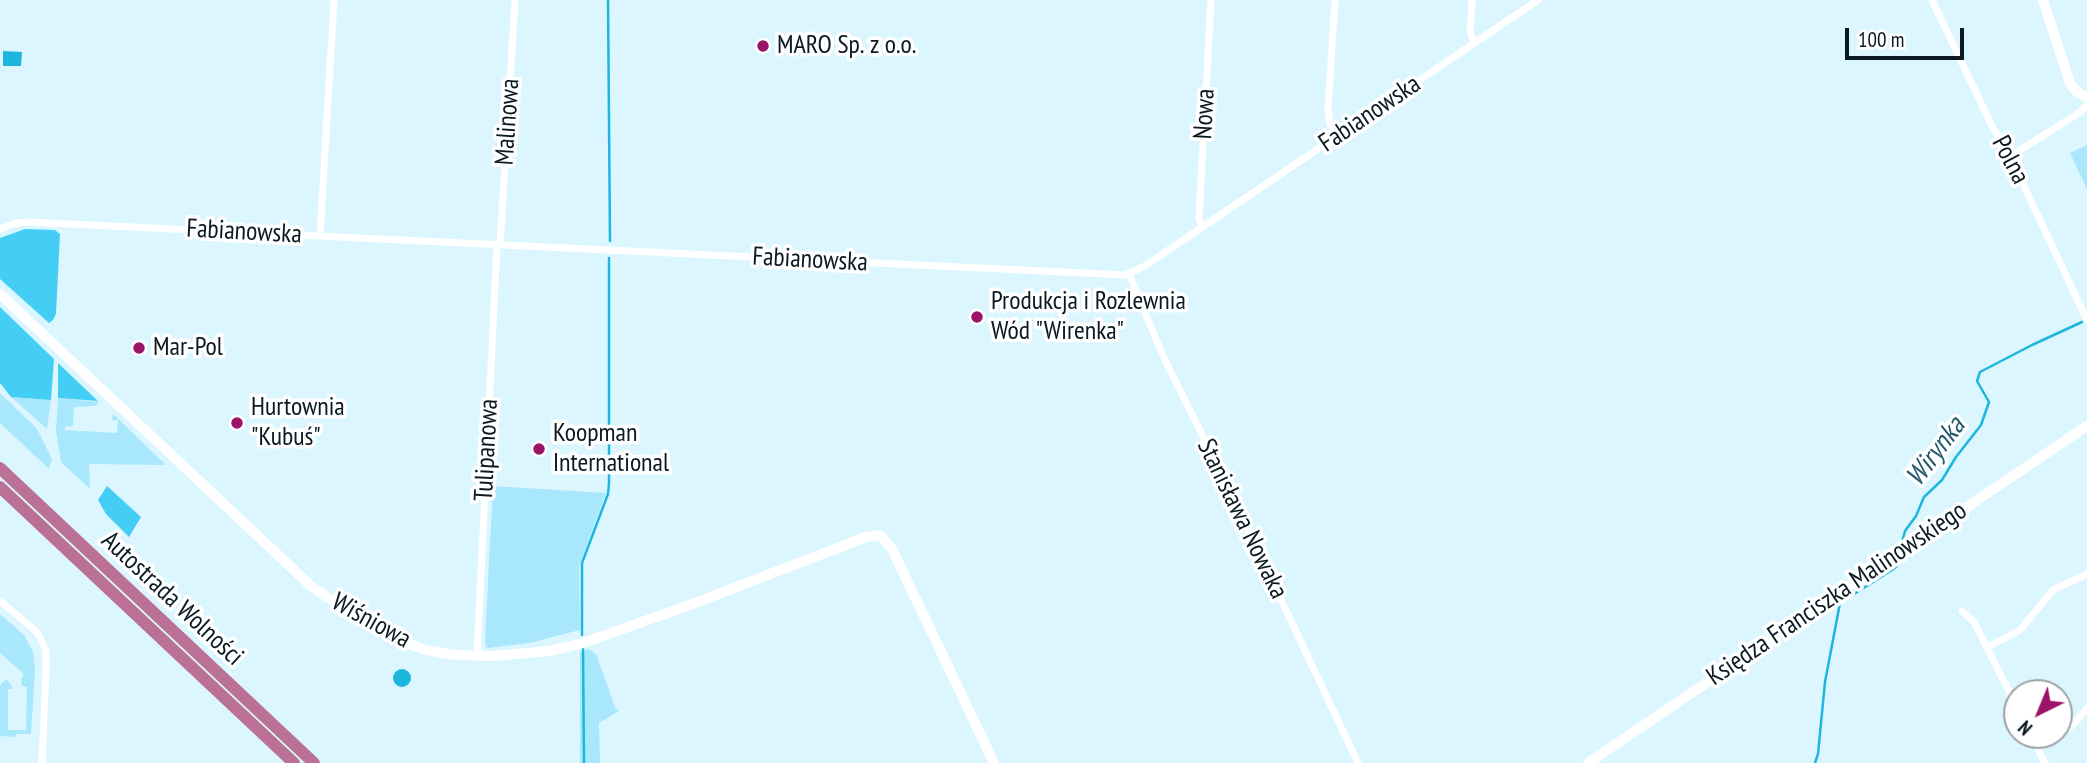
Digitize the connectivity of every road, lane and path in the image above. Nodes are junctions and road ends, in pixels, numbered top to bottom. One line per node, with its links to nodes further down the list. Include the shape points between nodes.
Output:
1 (334, 0): 16 (street)
2 (515, 0): 17 (street, Malinowa)
3 (1212, 0): 14 (street, Nowa)
4 (1335, 0): 12 (street, via 1328,110)
5 (1472, 0): 9 (street)
6 (1538, 0): 9 (street, Fabianowska)
7 (1932, 0): 13 (street, Polna)
8 (2043, 0): 10 (street, via 2068,78)
9 (1474, 43): 12 (street, Fabianowska)
10 (2087, 98)
11 (2087, 105): 13 (street)
12 (1337, 136): 14 (street, Fabianowska)
13 (2009, 157): 20 (street, Polna)
14 (1202, 227): 18 (street, Fabianowska)
15 (0, 229): 16 (street, Fabianowska, via 28,222)
16 (320, 236): 17 (street, Fabianowska)
17 (499, 244): 18 (street, Fabianowska); 28 (street, Tulipanowa)
18 (1129, 274): 36 (street, Stanisława Nowaka, via 1164,358)
19 (0, 294): 28 (street, Wiśniowa, via 320,593 357,619 403,642 444,654)
20 (2087, 320)
21 (2087, 426): 37 (street, Księdza Franciszka Malinowskiego)
22 (0, 468): 34 (highway, Autostrada Wolności)
23 (0, 487): 33 (highway, Autostrada Wolności)
24 (2087, 574): 27 (street, via 2053,590 2020,630)
25 (0, 601): 32 (street, via 36,631 46,651)
26 (1962, 611): 27 (street, via 1974,622)
27 (1987, 647): 29 (street)
28 (477, 656): 35 (street, Wiśniowa, via 549,651 589,642 880,535 892,549)
29 (2003, 679)
30 (2087, 708): 31 (street)
31 (2073, 725)
32 (42, 763)
33 (293, 763)
34 (314, 763)
35 (994, 763)
36 (1358, 763)
37 (1588, 763)

